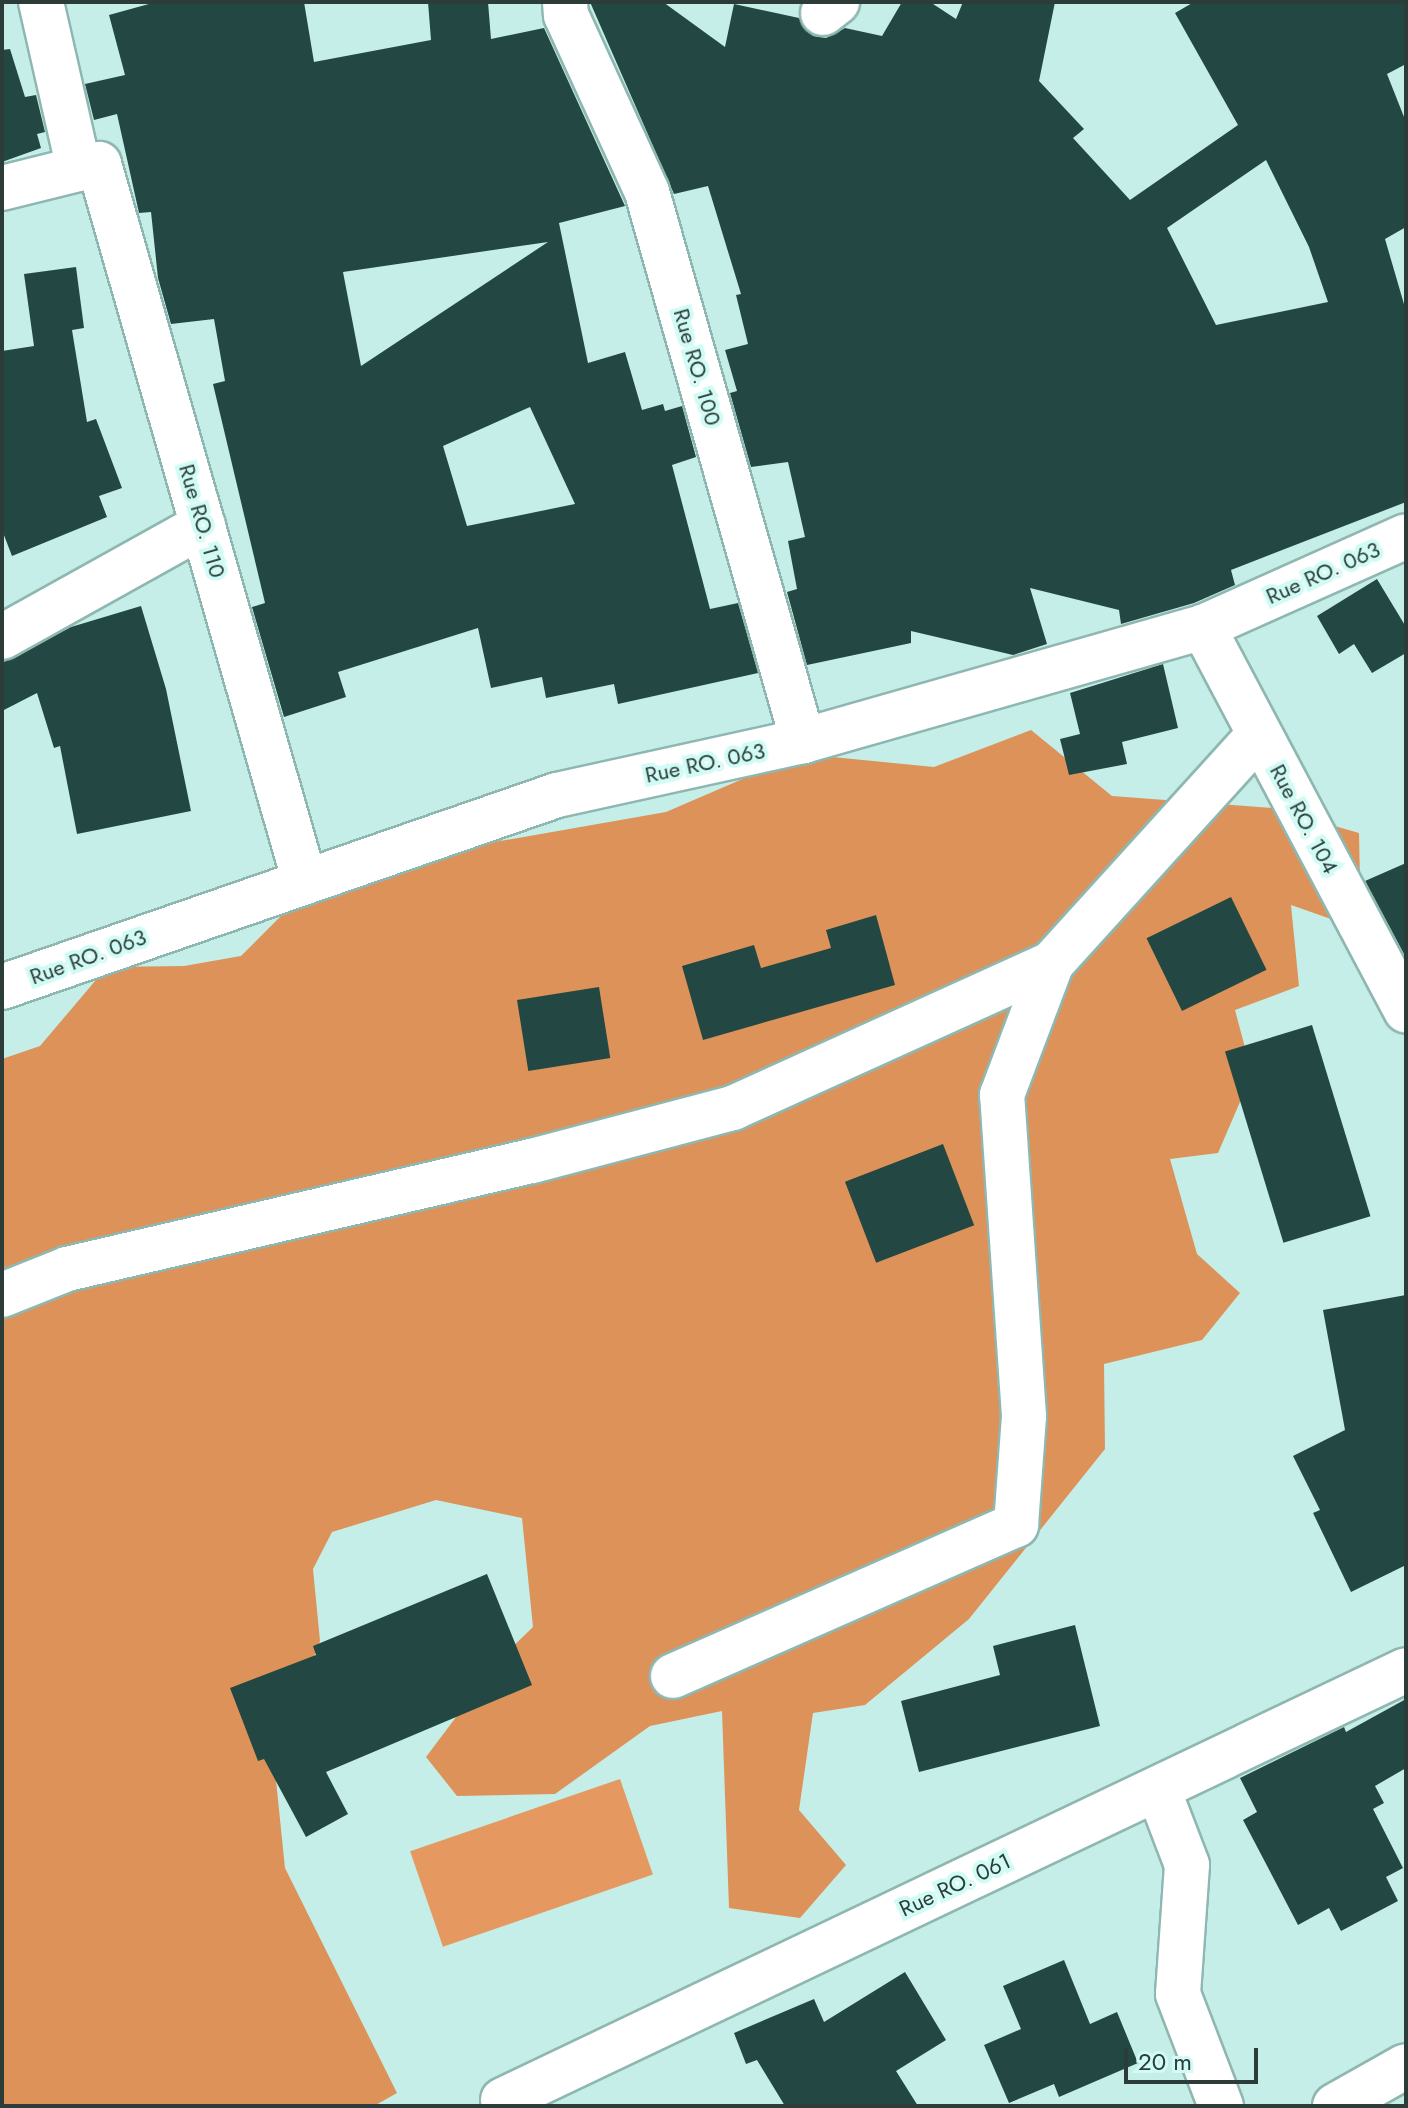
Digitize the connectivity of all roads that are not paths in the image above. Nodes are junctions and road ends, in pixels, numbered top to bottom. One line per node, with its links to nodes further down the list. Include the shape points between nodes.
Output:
1 (41, 2): 3 (street, Rue RO. 110)
2 (565, 2): 10 (street, Rue RO. 100, via 566,15 647,192)
3 (89, 166): 4 (street); 5 (street, Rue RO. 110)
4 (2, 188)
5 (203, 525): 8 (street); 11 (street, Rue RO. 110)
6 (1406, 536): 7 (street, Rue RO. 063)
7 (1203, 627): 9 (street, Rue RO. 104); 10 (street, Rue RO. 063)
8 (2, 637)
9 (1259, 735): 12 (street); 14 (street, Rue RO. 104)
10 (803, 741): 11 (street, Rue RO. 063, via 557,795)
11 (304, 879): 13 (street, Rue RO. 063)
12 (1052, 963): 15 (street, via 733,1108 532,1161 67,1269); 17 (street, via 1002,1095 1024,1416 1016,1525)
13 (2, 987)
14 (1406, 1011)
15 (2, 1295)
16 (1406, 1670): 18 (street, Rue RO. 061)
17 (673, 1676)
18 (1158, 1789): 20 (street, Rue RO. 061); 21 (street, via 1187,1865 1178,1994)
19 (1406, 2066): 22 (street)
20 (503, 2100)
21 (1221, 2106)
22 (1335, 2106)

